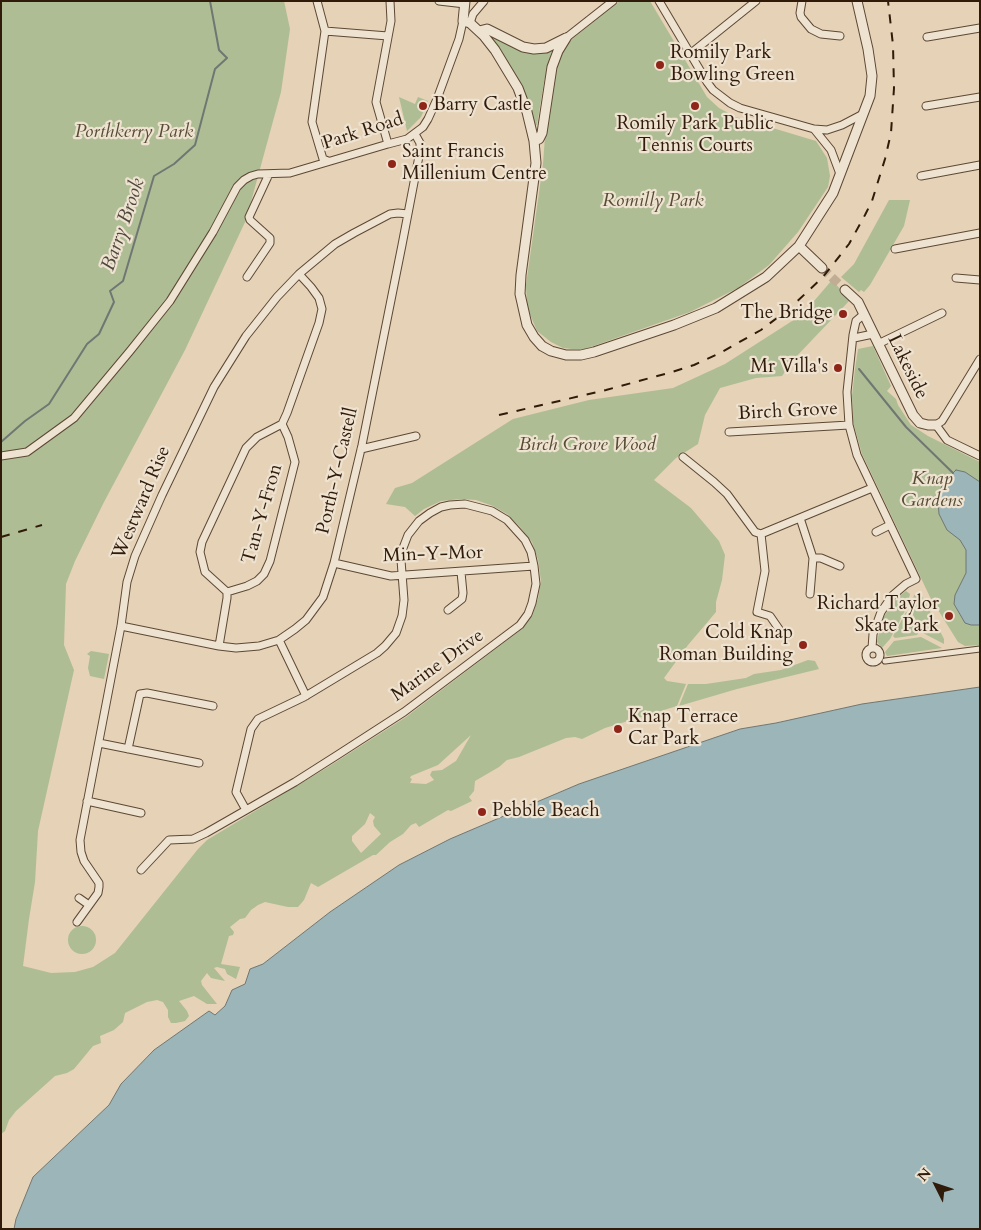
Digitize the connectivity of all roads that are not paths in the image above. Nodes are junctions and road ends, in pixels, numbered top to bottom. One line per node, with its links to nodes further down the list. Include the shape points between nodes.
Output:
1 (317, 1): 13 (street)
2 (390, 1): 15 (street)
3 (439, 1): 10 (street)
4 (484, 1): 11 (street)
5 (613, 1): 18 (street)
6 (659, 1): 19 (street)
7 (756, 1): 19 (street)
8 (802, 1): 16 (street, via 801,17 811,29 820,34)
9 (857, 1): 22 (street, via 872,76 870,96)
10 (465, 3): 11 (street, Park Road)
11 (467, 22): 14 (street); 24 (street, Park Road, via 428,119)
12 (980, 28): 17 (street)
13 (325, 31): 15 (street); 27 (street, via 312,122 323,159)
14 (480, 31): 18 (street, via 487,29 523,48 534,49 546,48); 25 (street, via 518,88)
15 (388, 36): 26 (street, via 376,102)
16 (840, 36)
17 (927, 37)
18 (566, 38): 25 (street, via 552,67 542,133)
19 (690, 54): 23 (street, via 710,86 730,104)
20 (980, 97): 21 (street)
21 (926, 106)
22 (863, 114): 23 (street, via 827,130); 30 (street)
23 (814, 129): 30 (street, via 831,150)
24 (415, 134): 26 (street, Park Road); 32 (street, Porth-Y-Castell, via 420,152)
25 (534, 141): 34 (street, via 536,163 520,294 527,325 542,346 551,351 581,355 674,326 716,308 766,277)
26 (388, 144): 27 (street, Park Road)
27 (328, 161): 29 (street, Park Road, via 290,172)
28 (980, 165): 31 (street)
29 (269, 174): 38 (street, via 250,220 270,238 270,243); 54 (street, Park Road, via 250,176 237,187 170,301 74,418 27,452)
30 (841, 175): 34 (street)
31 (921, 176)
32 (408, 214): 37 (street, Westward Rise, via 390,214 354,232); 53 (street, Porth-Y-Castell)
33 (980, 233): 35 (street)
34 (799, 246): 36 (street)
35 (895, 249)
36 (822, 268)
37 (299, 274): 48 (street, via 319,298 322,309); 71 (street, Westward Rise, via 246,336 214,387 135,556 127,582)
38 (247, 277)
39 (956, 278): 40 (street)
40 (980, 280)
41 (845, 290): 43 (street, Lakeside, via 858,302)
42 (942, 312): 46 (street)
43 (863, 315): 44 (street, Lakeside); 45 (street, via 856,321)
44 (873, 334): 45 (street); 46 (street, Lakeside)
45 (854, 338): 49 (street, via 848,392)
46 (878, 344): 50 (street, Lakeside, via 913,415 920,423)
47 (980, 359): 50 (street, via 942,421)
48 (282, 424): 68 (street, Tan-Y-Fron, via 295,462 270,561 257,581); 68 (street, via 257,437 246,448 202,542 200,552 205,572)
49 (849, 425): 51 (street, Birch Grove); 57 (street)
50 (936, 425): 55 (street, Lakeside, via 947,440)
51 (729, 432)
52 (416, 436): 53 (street)
53 (361, 448): 63 (street, Porth-Y-Castell)
54 (2, 456)
55 (980, 456)
56 (683, 457): 61 (street, via 727,494 755,532)
57 (872, 488): 58 (street); 59 (street)
58 (800, 518): 61 (street); 62 (street)
59 (890, 525): 60 (street); 75 (street, via 916,579 886,604 875,624)
60 (876, 532)
61 (760, 534): 72 (street, via 765,571 757,612 770,616)
62 (813, 558): 65 (street); 69 (street)
63 (334, 563): 67 (street, Min-Y-Mor, via 376,574); 73 (street, Porth-Y-Castell, via 317,607 306,620)
64 (534, 566): 66 (street, Min-Y-Mor); 67 (street, Marine Drive, via 525,540 507,520 478,506 450,505 418,521 408,535 402,548); 84 (street, Marine Drive, via 536,584 532,603 520,625 404,712)
65 (840, 566)
66 (461, 572): 67 (street, Min-Y-Mor); 70 (street, via 462,599)
67 (403, 576): 78 (street, Marine Drive, via 402,616 396,633 386,646)
68 (226, 592): 74 (street)
69 (810, 594)
70 (448, 610)
71 (121, 626): 74 (street, Porth-Y-Castell); 80 (street, Westward Rise)
72 (779, 630)
73 (279, 640): 74 (street, Porth-Y-Castell, via 250,648); 78 (street)
74 (219, 646)
75 (872, 648)
76 (980, 649): 77 (street)
77 (885, 661)
78 (306, 696): 84 (street, Marine Drive, via 258,720 251,729 236,792)
79 (213, 706): 81 (street, via 140,694)
80 (98, 743): 81 (street); 83 (street, Westward Rise)
81 (128, 749): 82 (street)
82 (199, 762)
83 (88, 801): 85 (street); 88 (street, Westward Rise, via 80,840 84,861 99,883 98,893)
84 (246, 810): 86 (street, Marine Drive, via 193,839 170,840)
85 (141, 813)
86 (141, 870)
87 (79, 898): 88 (street)
88 (89, 905): 89 (street, Westward Rise)
89 (77, 922)

